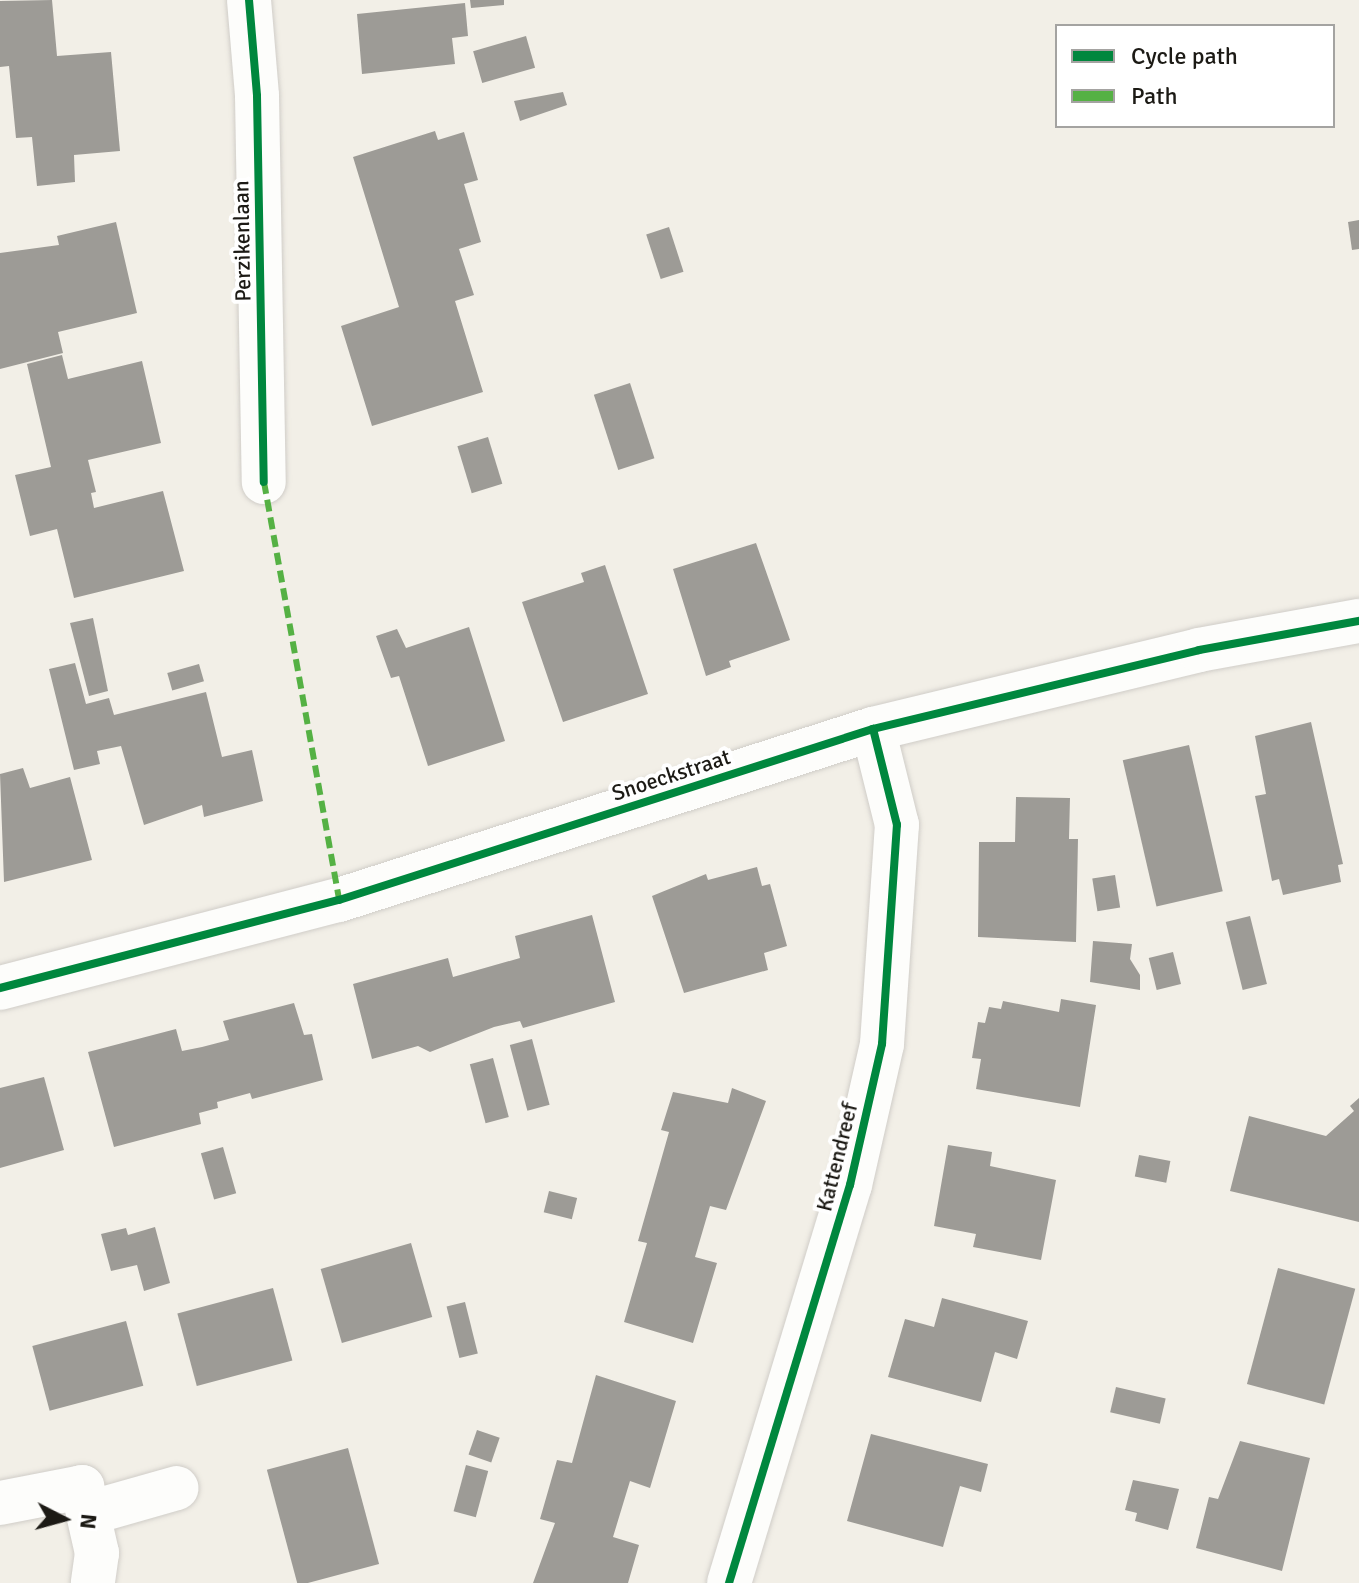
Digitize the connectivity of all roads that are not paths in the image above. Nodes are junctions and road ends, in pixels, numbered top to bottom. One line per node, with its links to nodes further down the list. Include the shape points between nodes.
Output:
1 (249, 0): 2 (street, Perzikenlaan, via 257,96)
2 (264, 482)
3 (1359, 621): 4 (street, Snoeckstraat, via 1199,650)
4 (873, 729): 5 (street, Snoeckstraat, via 339,900); 10 (street, Kattendreef, via 897,825 882,1044 850,1185)
5 (0, 988)
6 (177, 1488): 8 (street)
7 (0, 1503): 8 (street, via 82,1487)
8 (89, 1513): 9 (street, via 97,1553)
9 (93, 1583)
10 (729, 1583)

